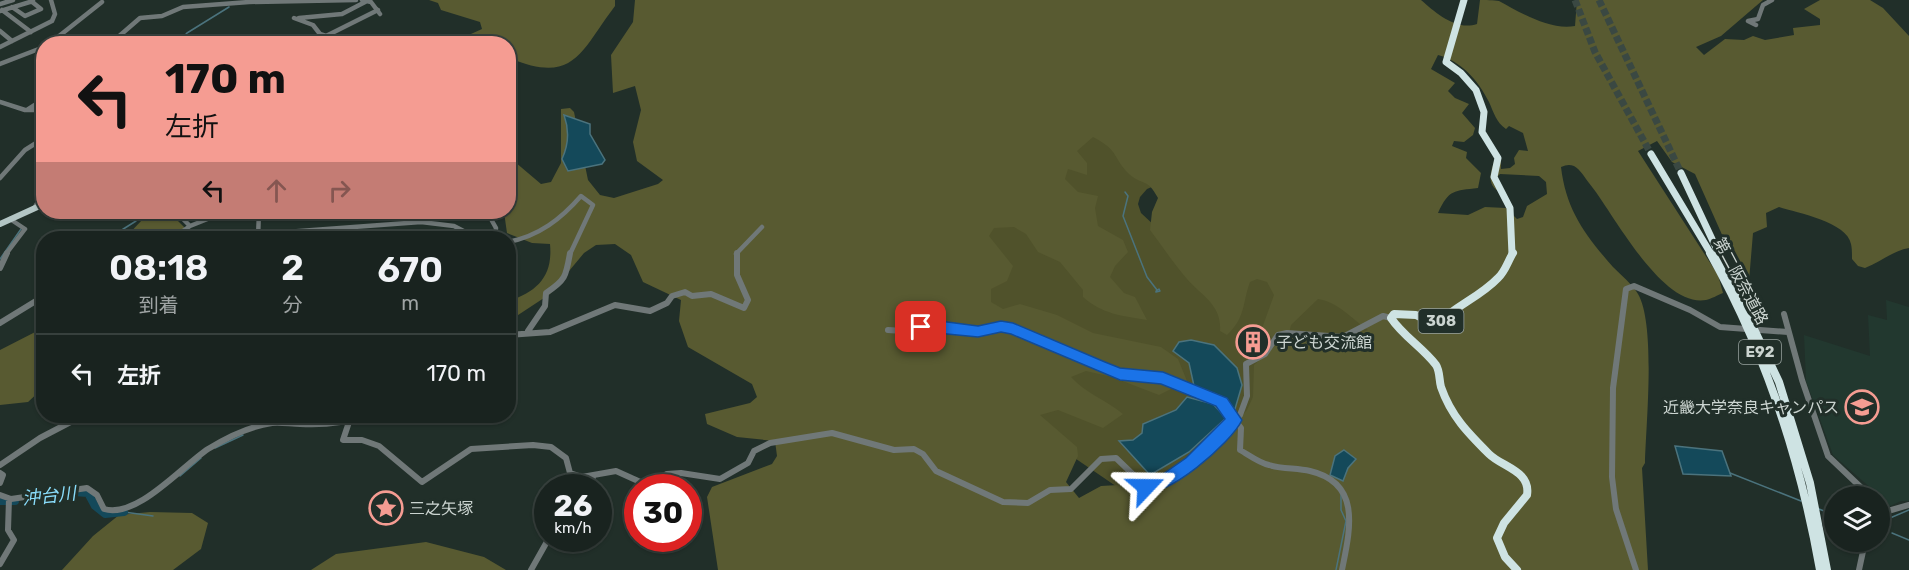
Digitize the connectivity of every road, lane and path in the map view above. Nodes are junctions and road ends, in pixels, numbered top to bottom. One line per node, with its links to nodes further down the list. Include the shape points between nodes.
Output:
1 (13, 0): 10 (street)
2 (51, 0): 15 (street, via 54,18)
3 (356, 0): 17 (street, via 183,8 162,16 140,18)
4 (362, 0): 8 (street)
5 (1464, 0): 44 (highway, 308, via 1453,43 1446,51 1446,62 1461,73 1477,94 1484,116 1482,132 1498,158 1494,177 1510,208 1513,252 1500,277 1436,325 1410,314 1394,314)
6 (1772, 0): 13 (street, via 1763,5 1758,19 1748,21)
7 (33, 1): 11 (street); 11 (street, via 41,9 25,16)
8 (367, 1): 8 (street, via 341,16 297,18 326,36 379,12)
9 (102, 2): 16 (street)
10 (0, 4)
11 (12, 7): 12 (street)
12 (1, 10): 15 (street)
13 (1756, 25)
14 (0, 31): 18 (street)
15 (31, 32): 18 (street)
16 (60, 36)
17 (119, 36)
18 (12, 41): 19 (street)
19 (0, 47)
20 (36, 50): 21 (street)
21 (0, 64)
22 (0, 102): 24 (street)
23 (36, 104): 24 (street)
24 (27, 110): 25 (street)
25 (36, 110)
26 (36, 144): 29 (street)
27 (1651, 154): 73 (highway, 第二阪奈道路 / E92, via 1716,262 1757,346 1794,450)
28 (1681, 173): 74 (highway, 第二阪奈道路 / E92, via 1779,382 1810,483)
29 (0, 178)
30 (35, 207): 31 (main road)
31 (10, 219): 34 (main road); 41 (street, via 25,229)
32 (183, 219): 35 (street)
33 (208, 219): 35 (street)
34 (0, 224)
35 (190, 226): 37 (street)
36 (762, 227): 47 (street, via 735,256 736,273 748,300 744,308 711,294 692,296 685,292 650,311 615,305 550,332)
37 (183, 231)
38 (316, 231): 39 (street, via 421,222)
39 (464, 231)
40 (516, 241): 47 (street, via 545,229 581,196 593,205 571,249 566,276 546,293 545,306)
41 (0, 268)
42 (36, 302): 45 (street)
43 (1784, 314): 48 (street)
44 (1391, 318): 50 (street, via 1383,316 1343,337 1278,334 1265,354 1246,364 1247,398); 71 (highway, 308, via 1437,367 1456,422 1492,458 1516,469 1525,482 1527,495 1514,514 1498,527 1496,535 1501,552)
45 (0, 323)
46 (888, 330): 50 (street, via 932,326 978,331 1013,328 1120,374 1163,378 1207,395 1221,402)
47 (528, 331): 49 (street)
48 (1788, 332): 61 (street, via 1828,456); 72 (street, via 1720,327 1652,292 1634,286 1626,289 1614,378 1612,477 1616,509)
49 (516, 333)
50 (1235, 420): 59 (street, via 1192,462 1153,487 1138,482 1116,458 1101,459 1071,489 1050,490 1028,503 987,497 936,471 914,449 894,450 823,432 770,443 754,451 748,463 720,478 667,474 647,485 617,471); 70 (street, via 1241,428 1240,450 1267,465 1312,471 1345,491 1350,532)
51 (63, 423): 56 (street)
52 (275, 423): 63 (street, via 207,450 122,511 104,509 97,495 87,488)
53 (290, 423): 54 (street)
54 (326, 423)
55 (349, 423): 58 (street, via 343,440 369,442 397,459 422,482 468,450 528,444 550,447 566,458)
56 (0, 465)
57 (0, 473): 60 (street)
58 (573, 474)
59 (605, 474)
60 (0, 483)
61 (1860, 486)
62 (0, 495): 63 (street)
63 (8, 501): 68 (street, via 8,530 14,540)
64 (1909, 505): 65 (street)
65 (1890, 510)
66 (541, 552): 69 (street)
67 (1863, 552): 75 (street)
68 (0, 564)
69 (531, 570)
70 (1342, 570)
71 (1517, 570)
72 (1636, 570)
73 (1820, 570)
74 (1827, 570)
75 (1859, 570)

